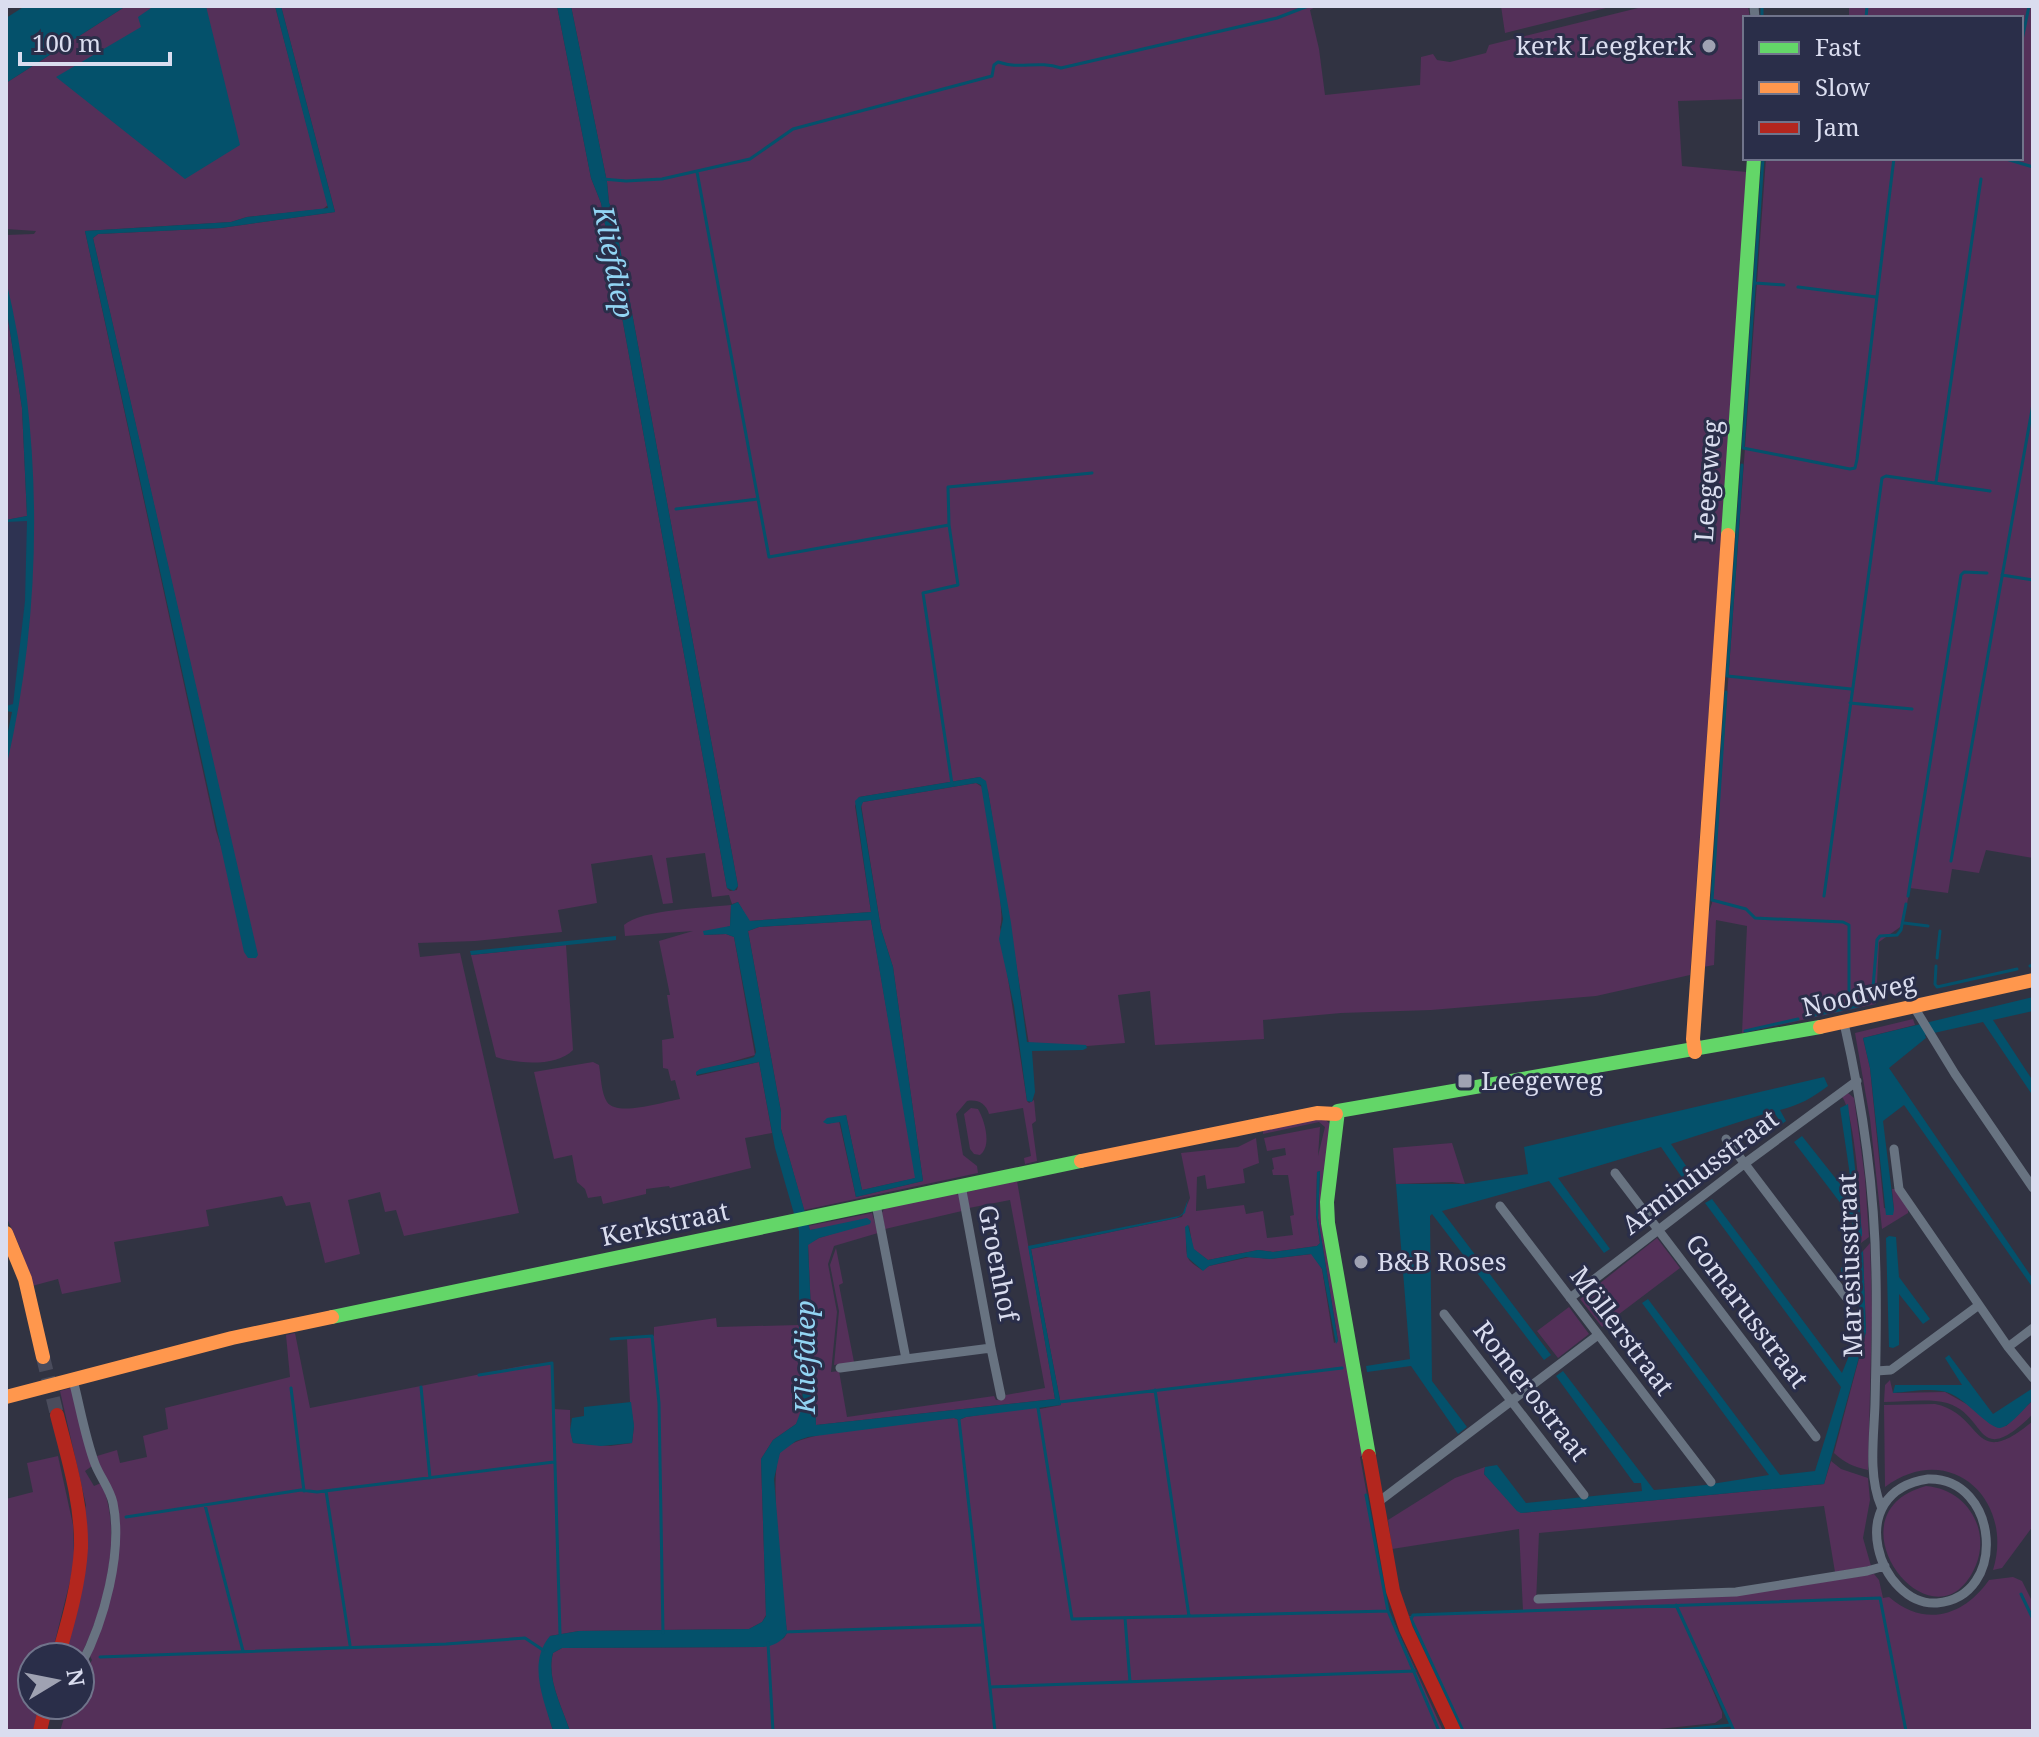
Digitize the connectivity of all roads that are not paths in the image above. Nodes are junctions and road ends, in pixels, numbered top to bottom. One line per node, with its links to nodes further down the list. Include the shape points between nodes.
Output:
1 (1754, 160): 5 (street, Leegeweg)
2 (2031, 984): 3 (street, Noodweg)
3 (1917, 1012): 4 (street, Noodweg); 13 (street)
4 (1844, 1023): 5 (street, Noodweg); 6 (street, Maresiusstraat)
5 (1695, 1052): 7 (street, via 1348,1107)
6 (1857, 1081): 10 (street, Arminiusstraat); 29 (street, Maresiusstraat, via 1875,1241)
7 (1336, 1114): 12 (street, Kerkstraat, via 1317,1113); 39 (street, via 1328,1223)
8 (1726, 1139): 10 (street)
9 (1894, 1149): 20 (street, via 1899,1189)
10 (1744, 1164): 16 (street, Arminiusstraat); 18 (street)
11 (1615, 1173): 16 (street, Gomarusstraat)
12 (961, 1185): 14 (street, Kerkstraat); 25 (street, Groenhof)
13 (2033, 1188)
14 (876, 1204): 27 (street); 31 (street, Kerkstraat, via 232,1338)
15 (1500, 1206): 19 (street, Möllerstraat)
16 (1658, 1231): 19 (street, Arminiusstraat); 36 (street, Gomarusstraat)
17 (6, 1233): 26 (street, via 25,1279)
18 (1846, 1297)
19 (1570, 1298): 23 (street, Möllerstraat)
20 (1979, 1305): 24 (street); 29 (street, via 1891,1370)
21 (1444, 1314): 34 (street, Romerostraat)
22 (2033, 1328): 24 (street)
23 (1598, 1335): 34 (street); 37 (street, Möllerstraat)
24 (2008, 1347): 30 (street)
25 (991, 1348): 27 (street, Groenhof); 32 (street, Groenhof)
26 (43, 1357)
27 (906, 1359): 28 (street, Groenhof)
28 (840, 1368)
29 (1876, 1371): 40 (street, Maresiusstraat, via 1874,1455)
30 (2033, 1378)
31 (73, 1380): 33 (street, Kerkstraat); 44 (street, via 114,1518 108,1591)
32 (1001, 1396)
33 (6, 1397)
34 (1511, 1401): 38 (street, Romerostraat); 39 (street)
35 (57, 1415): 43 (street, via 73,1478 80,1539)
36 (1816, 1437)
37 (1711, 1482)
38 (1584, 1495)
39 (1377, 1503): 45 (street, via 1397,1604)
40 (1881, 1506): 41 (street, Maresiusstraat, via 1877,1537); 41 (street, via 1911,1483 1945,1480 1959,1486 1977,1506 1987,1537 1981,1574 1949,1601 1932,1603 1908,1595)
41 (1885, 1566): 42 (street, via 1736,1592)
42 (1538, 1599)
43 (62, 1641)
44 (92, 1641)
45 (1454, 1731)

